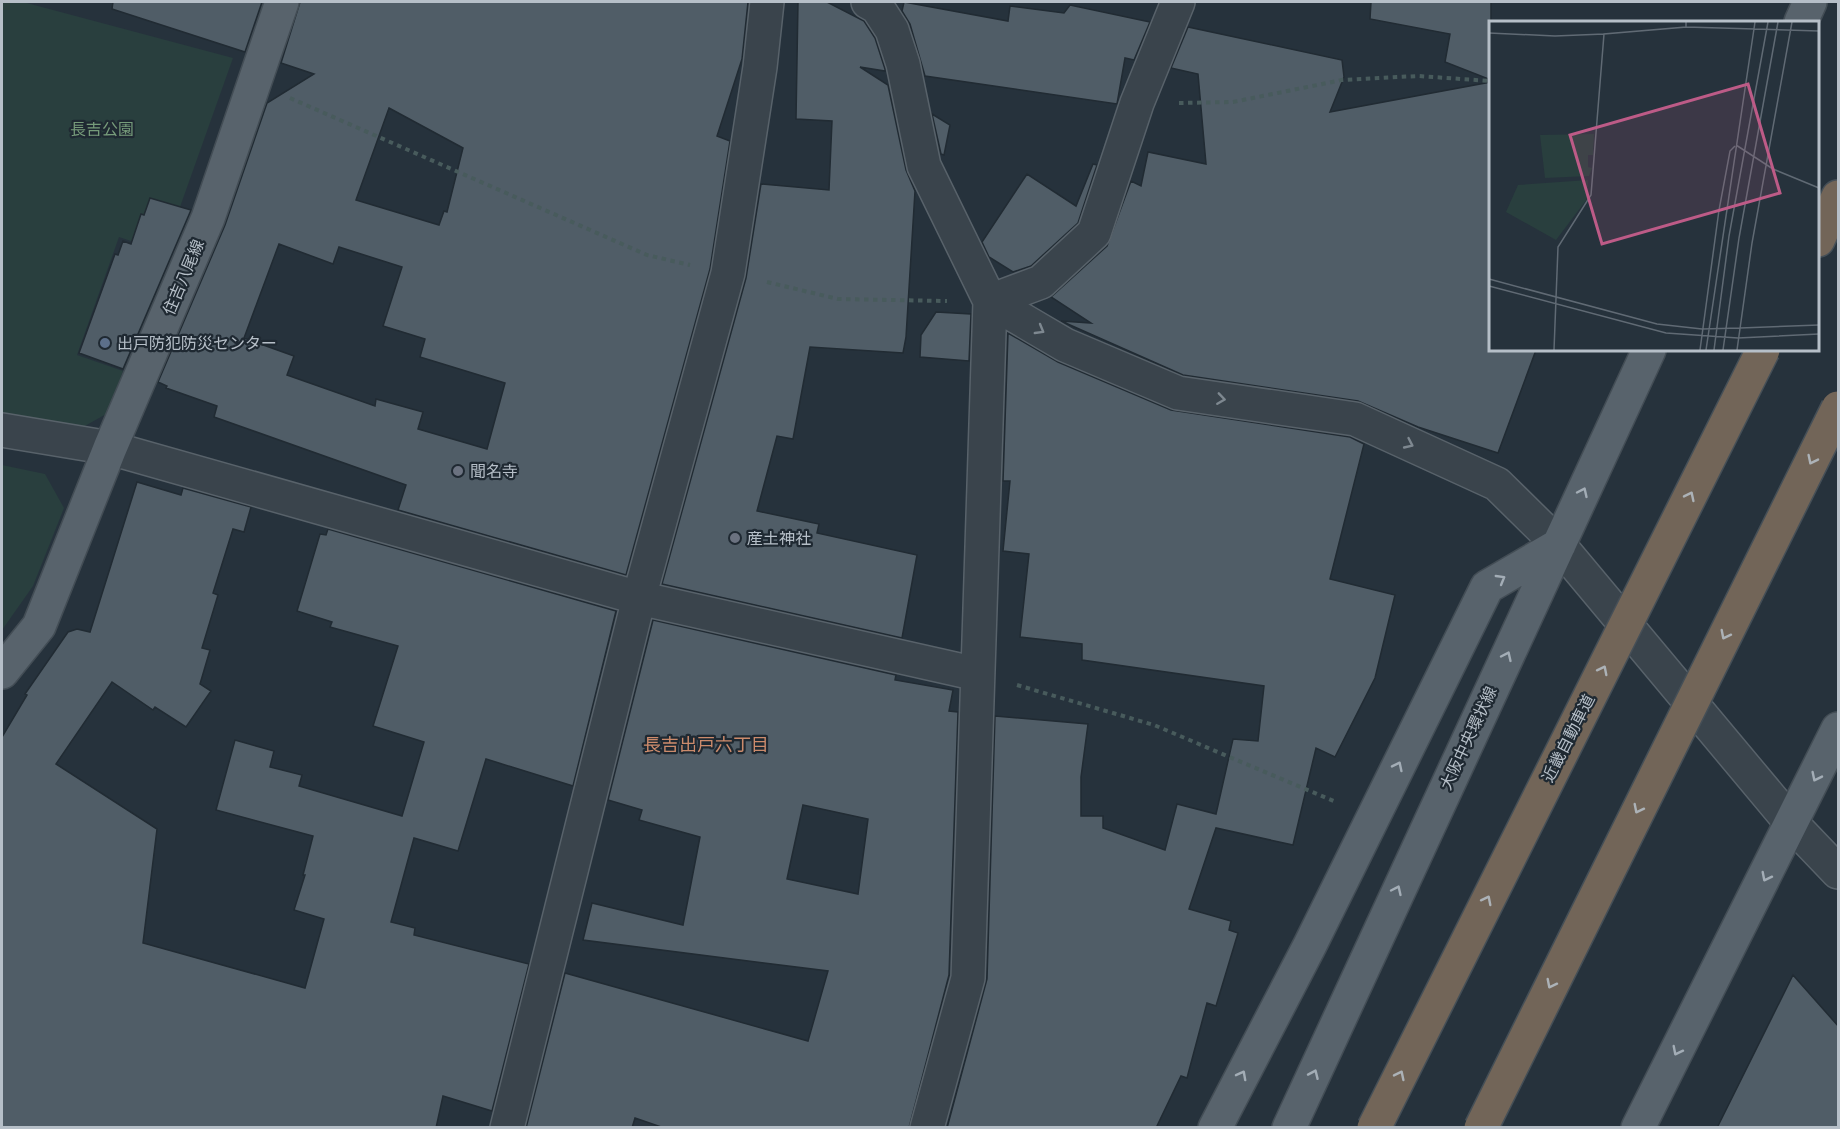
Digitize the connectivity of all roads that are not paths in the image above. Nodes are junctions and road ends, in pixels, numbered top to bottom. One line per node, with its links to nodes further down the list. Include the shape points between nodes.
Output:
1 (282, 2): 14 (main road, 住吉八尾線, via 208,219)
2 (767, 2): 16 (street, via 729,273)
3 (868, 2): 9 (street, via 877,7 892,30 924,166)
4 (1178, 2): 9 (street, via 1137,103 1094,233 1041,282)
5 (1810, 2): 6 (main road)
6 (1801, 21)
7 (1839, 197): 8 (highway)
8 (1819, 238)
9 (990, 301): 15 (street, one-way to 15, via 1065,345 1178,393 1355,419 1497,484); 18 (street)
10 (1649, 351): 15 (main road, 大阪中央環状線, one-way to 10)
11 (1762, 351): 26 (highway, 近畿自動車道, one-way to 11, bridge)
12 (1839, 408): 27 (highway, one-way to 27, bridge)
13 (2, 430): 14 (street)
14 (110, 448): 16 (street); 17 (main road, 住吉八尾線, via 39,626)
15 (1558, 545): 20 (street); 24 (main road, one-way to 15, via 1487,587); 25 (main road, 大阪中央環状線, one-way to 15)
16 (639, 598): 18 (street); 22 (street)
17 (2, 672)
18 (977, 674): 23 (street, via 968,978)
19 (1839, 729): 20 (main road, one-way to 20)
20 (1792, 825): 21 (street); 28 (main road, one-way to 28)
21 (1839, 872)
22 (507, 1128)
23 (927, 1128)
24 (1215, 1128)
25 (1290, 1128)
26 (1374, 1128)
27 (1481, 1128)
28 (1638, 1128)

